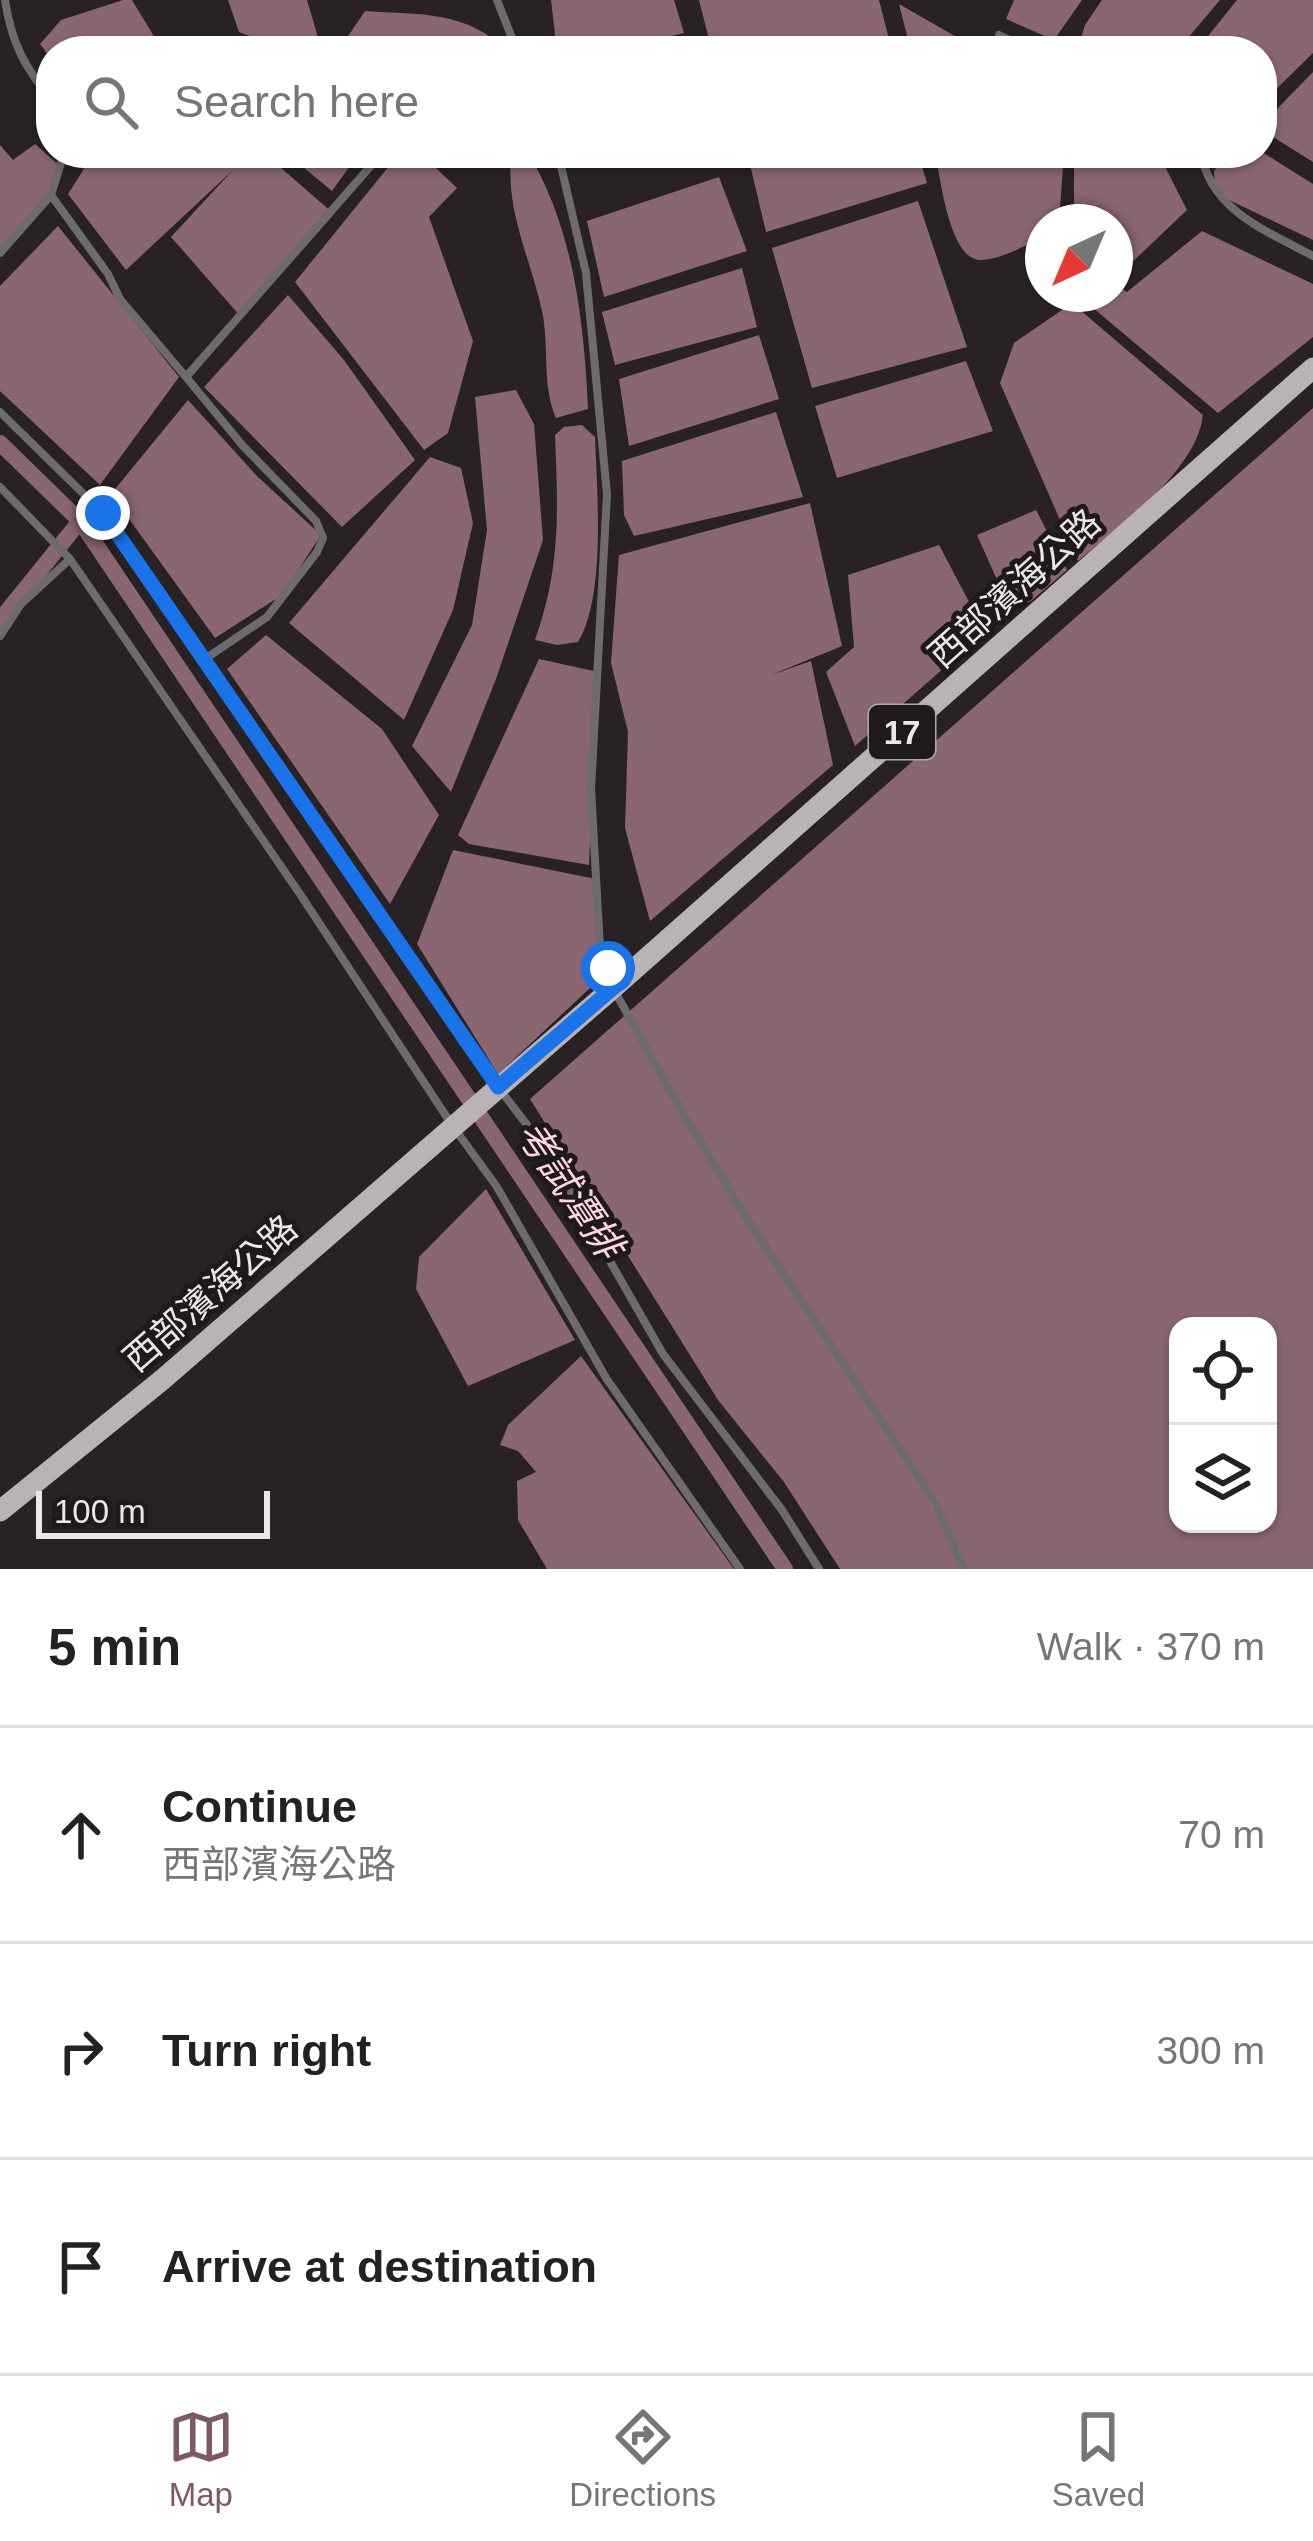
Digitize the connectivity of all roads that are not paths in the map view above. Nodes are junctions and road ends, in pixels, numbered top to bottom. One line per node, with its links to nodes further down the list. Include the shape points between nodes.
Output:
1 (5, 0): 4 (lane, via 14,43)
2 (496, 0): 3 (lane)
3 (511, 36)
4 (36, 82)
5 (59, 168): 9 (lane)
6 (369, 168): 13 (lane)
7 (561, 168): 19 (lane, via 586,273 607,494 592,789 600,947)
8 (1204, 168): 11 (lane, via 1232,212)
9 (51, 195): 10 (lane); 13 (lane, via 120,299)
10 (0, 254)
11 (1313, 256)
12 (1313, 368): 19 (main road, 西部濱海公路 / 17)
13 (186, 377): 18 (lane, via 323,538 267,617)
14 (0, 412): 18 (lane, via 103,513)
15 (0, 487): 16 (lane)
16 (70, 559): 17 (lane); 21 (lane)
17 (0, 636)
18 (202, 661): 20 (lane)
19 (613, 988): 20 (main road, 西部濱海公路 / 17); 25 (lane, via 748,1222 935,1502)
20 (494, 1090): 21 (main road, 17); 24 (lane, via 547,1151 663,1354)
21 (455, 1122): 22 (main road, 西部濱海公路 / 17); 23 (lane, via 606,1378)
22 (0, 1511)
23 (740, 1569)
24 (819, 1569)
25 (964, 1569)

